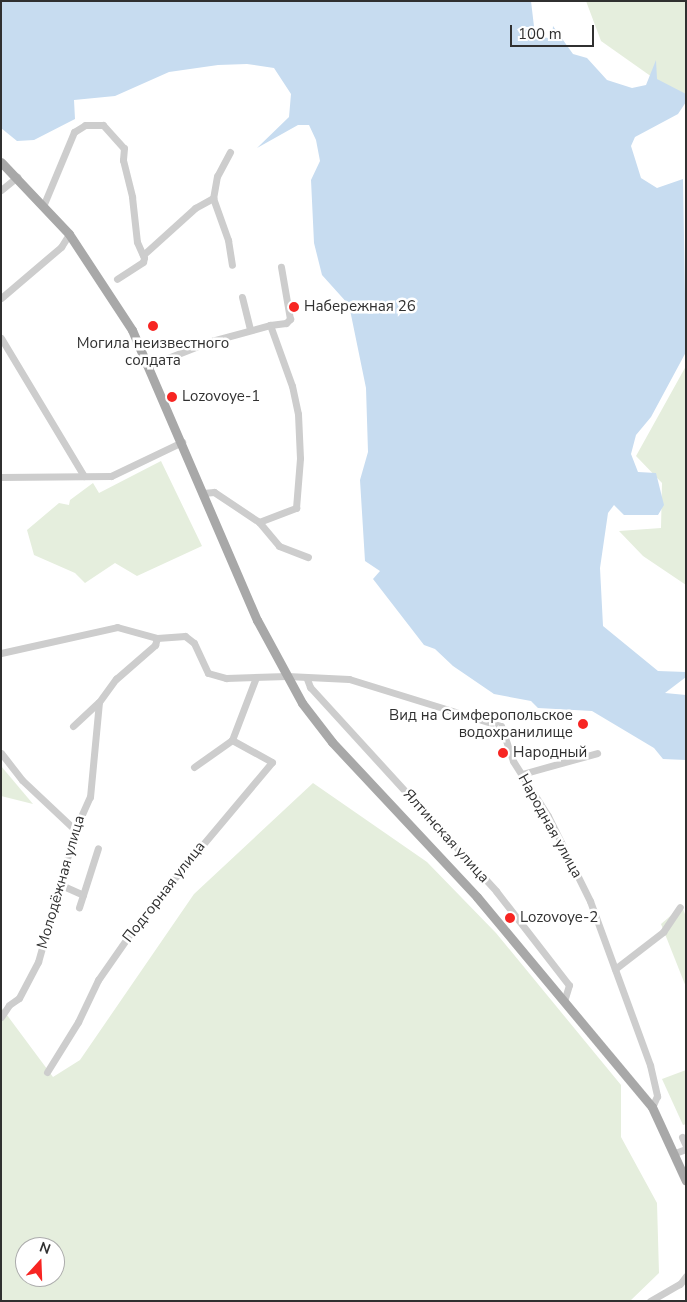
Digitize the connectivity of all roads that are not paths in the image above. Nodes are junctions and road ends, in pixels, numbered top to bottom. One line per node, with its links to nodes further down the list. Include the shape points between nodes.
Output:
1 (230, 152): 5 (street, via 217,176)
2 (1, 162): 3 (main road)
3 (17, 177): 4 (street); 6 (main road)
4 (1, 190)
5 (213, 198): 8 (street, via 195,208); 9 (street, via 228,240)
6 (44, 204): 7 (main road); 8 (street, via 74,132 86,125 103,125 124,148 123,160)
7 (69, 234): 13 (street, via 61,247); 17 (main road, via 132,330)
8 (143, 255): 11 (street, via 143,262)
9 (232, 265)
10 (282, 267): 14 (street, via 290,319 286,323)
11 (116, 279)
12 (242, 297): 15 (street)
13 (1, 298)
14 (270, 325): 15 (street); 22 (street, via 292,386 298,414 300,458 296,508)
15 (250, 328): 17 (street)
16 (1, 338): 19 (street)
17 (150, 365): 18 (main road)
18 (182, 442): 19 (street, via 111,476); 21 (main road)
19 (84, 476): 20 (street)
20 (1, 477)
21 (203, 493): 22 (street, via 214,492); 26 (main road, via 257,620)
22 (258, 522): 23 (street, via 279,546)
23 (308, 557)
24 (157, 638): 25 (street, via 117,626); 27 (street, Народная улица, via 185,636 191,639 208,673 226,678); 29 (street, via 155,645 116,679)
25 (1, 653)
26 (287, 676): 27 (street, Народная улица); 28 (street, Народная улица); 43 (main road, via 302,703 332,742 477,897)
27 (256, 677): 31 (street)
28 (307, 679): 35 (street, Народная улица, via 350,679 501,726 506,746); 43 (street, Ялтинская улица, via 310,687 496,891 569,985)
29 (99, 702): 30 (street); 36 (street, Молодёжная улица, via 99,735 91,772 90,798)
30 (73, 726)
31 (232, 740): 34 (street); 45 (street, Подгорная улица, via 272,762 142,917 98,980 78,1022)
32 (1, 753): 36 (street, via 22,780)
33 (597, 753): 35 (street)
34 (194, 767)
35 (522, 774): 42 (street, Народная улица, via 570,855)
36 (75, 830): 38 (street, Молодёжная улица)
37 (98, 848): 39 (street)
38 (61, 885): 39 (street); 44 (street, Молодёжная улица, via 38,962 19,998)
39 (82, 895): 40 (street)
40 (79, 907)
41 (680, 907): 42 (street, via 663,932)
42 (615, 969): 46 (street, Народная улица, via 650,1065 657,1096)
43 (564, 1001): 46 (main road)
44 (1, 1017)
45 (46, 1072)
46 (652, 1106): 49 (main road)
47 (682, 1137): 48 (street)
48 (686, 1147): 49 (street)
49 (676, 1153): 50 (main road)
50 (686, 1181)
51 (686, 1276): 52 (street, via 680,1284)
52 (650, 1301)

